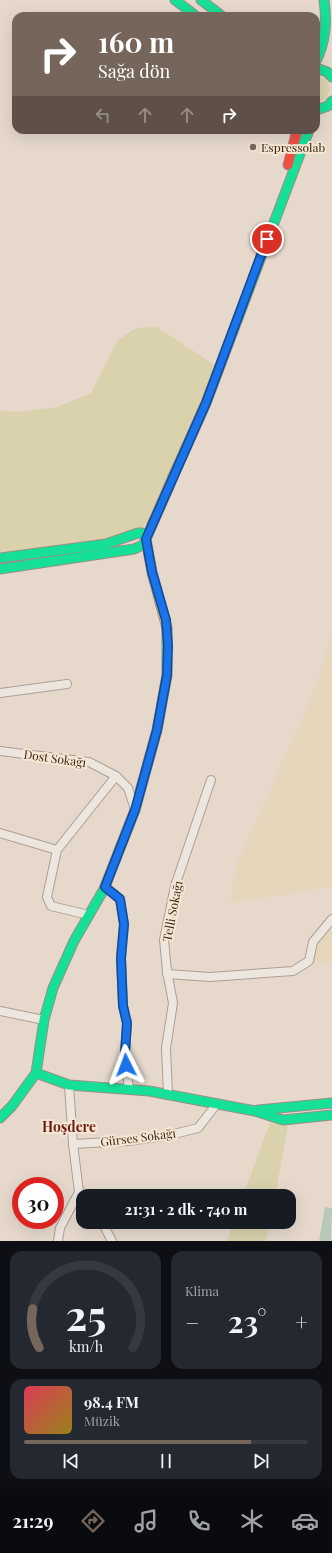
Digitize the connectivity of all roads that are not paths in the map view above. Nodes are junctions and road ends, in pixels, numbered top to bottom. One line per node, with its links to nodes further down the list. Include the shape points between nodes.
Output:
1 (175, 0): 4 (street)
2 (201, 0): 5 (street)
3 (324, 0): 6 (street, via 325,30)
4 (191, 12)
5 (217, 12)
6 (320, 52)
7 (320, 69): 8 (street)
8 (332, 77)
9 (332, 101): 10 (street)
10 (320, 108)
11 (320, 109): 12 (street)
12 (332, 114)
13 (296, 134): 15 (street)
14 (307, 134): 15 (street)
15 (267, 239): 16 (street, via 206,403)
16 (146, 539): 17 (street, via 142,533 137,533 117,542); 18 (street, via 143,546 134,549); 24 (street, via 152,572 166,620 167,675 157,730)
17 (0, 558)
18 (0, 569)
19 (67, 684): 20 (street)
20 (0, 693)
21 (0, 751): 22 (street, Dost Sokağı, via 89,762)
22 (116, 776): 24 (street, Dost Sokağı, via 128,788); 26 (street)
23 (211, 780): 30 (street, Telli Sokağı, via 175,886 164,940)
24 (135, 810): 27 (street)
25 (0, 833): 26 (street)
26 (57, 850): 28 (street, via 47,897 51,906)
27 (105, 887): 28 (street); 35 (street, via 120,899 124,924 121,958 123,1006 127,1023 125,1053)
28 (89, 915): 32 (street, via 53,988)
29 (332, 919): 30 (street, via 313,942 309,961 293,971 210,977)
30 (168, 974): 36 (street, Telli Sokağı, via 173,1003 166,1048)
31 (0, 1011): 32 (street)
32 (44, 1020): 33 (street)
33 (36, 1073): 34 (street); 41 (street)
34 (69, 1085): 35 (street); 42 (street)
35 (129, 1090): 36 (street)
36 (168, 1095): 38 (street)
37 (332, 1102): 39 (street)
38 (216, 1106): 39 (street); 42 (street, Gürses Sokağı, via 198,1128 128,1141)
39 (255, 1111): 40 (street, via 283,1120)
40 (332, 1115)
41 (0, 1118)
42 (73, 1144): 43 (street)
43 (80, 1189)
44 (76, 1202): 46 (street, via 60,1228)
45 (106, 1229): 47 (street)
46 (58, 1241)
47 (112, 1241)

